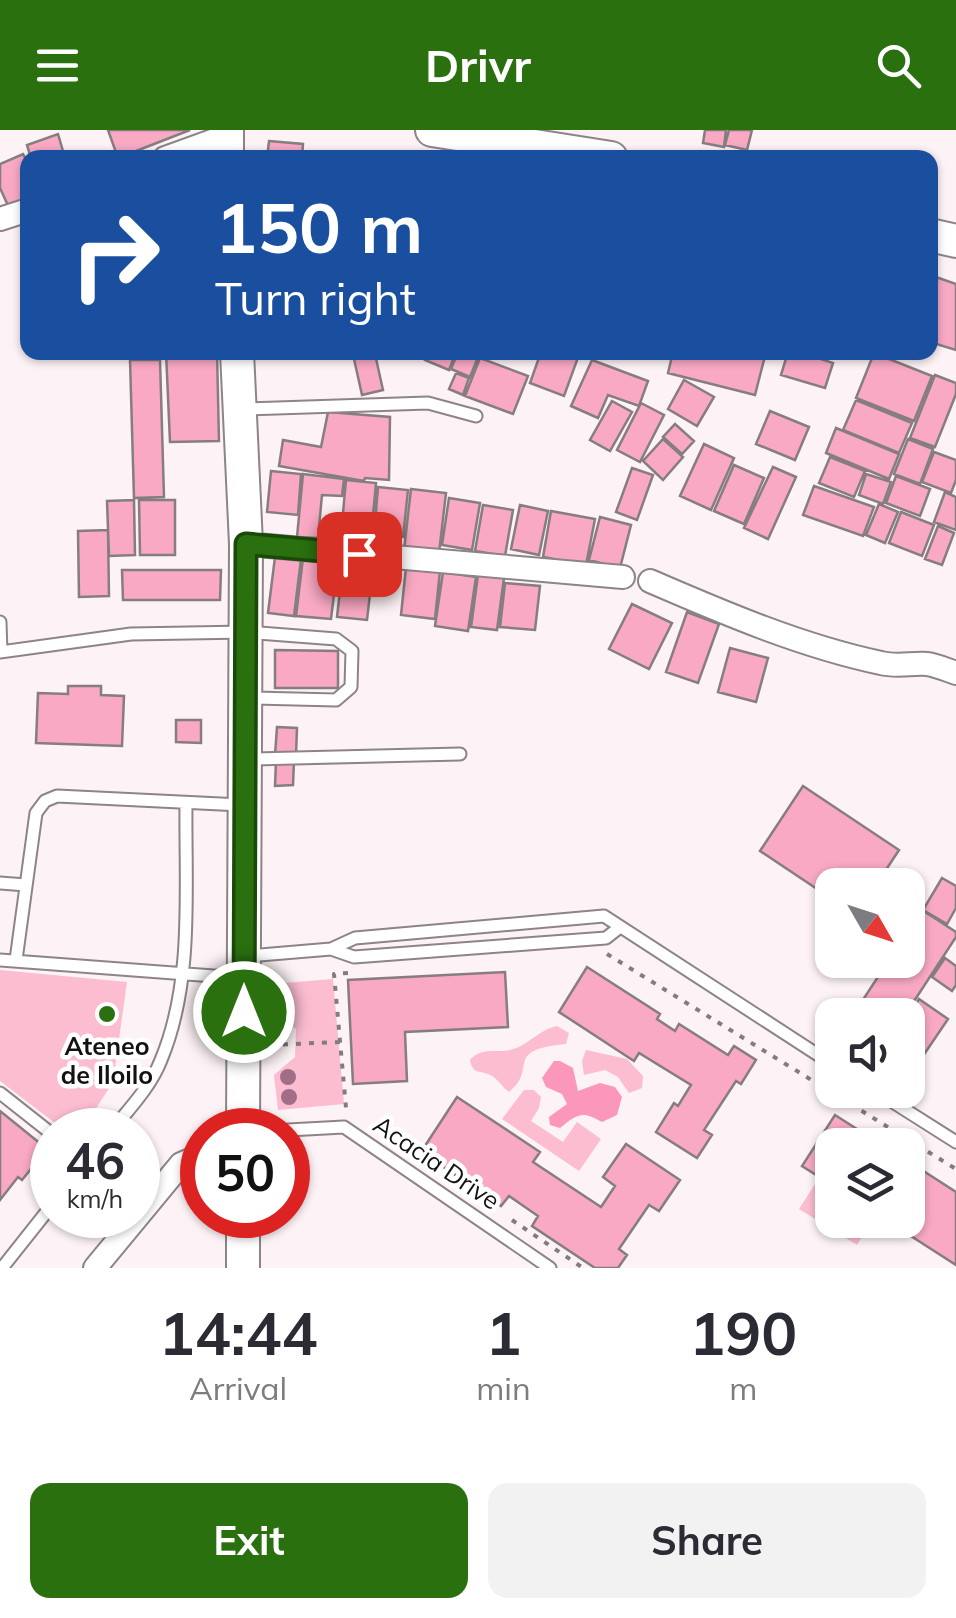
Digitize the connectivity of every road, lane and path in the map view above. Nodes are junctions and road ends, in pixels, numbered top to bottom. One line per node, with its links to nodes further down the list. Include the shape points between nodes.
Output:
1 (432, 130): 4 (main road)
2 (227, 141): 3 (street)
3 (194, 150)
4 (560, 150)
5 (237, 360): 6 (main road)
6 (240, 410): 7 (lane, via 428,403); 8 (main road)
7 (476, 416)
8 (246, 544): 9 (street); 12 (main road)
9 (623, 577)
10 (650, 580): 14 (street, via 804,642 880,663 927,664)
11 (0, 622): 13 (lane)
12 (246, 632): 13 (lane, via 131,634); 15 (main road); 15 (lane, via 336,639 352,651 351,687 336,700)
13 (1, 652)
14 (956, 673)
15 (246, 698): 17 (main road)
16 (460, 754): 17 (lane)
17 (246, 759): 19 (main road)
18 (186, 805): 19 (lane); 21 (lane, via 57,796 45,801 36,813); 29 (lane)
19 (245, 806): 27 (main road)
20 (0, 883): 21 (lane)
21 (26, 886): 26 (lane)
22 (620, 927): 23 (lane, via 606,938 559,943 354,957); 23 (lane, via 604,916 558,919 355,938); 32 (lane)
23 (331, 949): 27 (lane)
24 (592, 955): 42 (path, via 608,954)
25 (0, 960): 26 (lane)
26 (16, 960): 29 (lane)
27 (244, 967): 29 (lane); 31 (main road)
28 (352, 972): 30 (path, via 334,974)
29 (182, 976): 34 (lane, via 161,1062)
30 (340, 1042): 31 (path); 38 (path, via 346,1108)
31 (244, 1046): 35 (main road)
32 (815, 1053)
33 (0, 1092): 37 (lane)
34 (130, 1108)
35 (243, 1108)
36 (902, 1108): 40 (lane)
37 (30, 1116)
38 (362, 1119)
39 (310, 1129): 49 (lane, Acacia Drive, via 344,1127)
40 (956, 1142)
41 (180, 1166): 47 (street)
42 (956, 1169)
43 (504, 1215): 50 (path)
44 (30, 1233): 46 (lane)
45 (243, 1238): 48 (main road)
46 (2, 1268)
47 (95, 1268)
48 (243, 1268)
49 (550, 1268)
50 (583, 1268)

